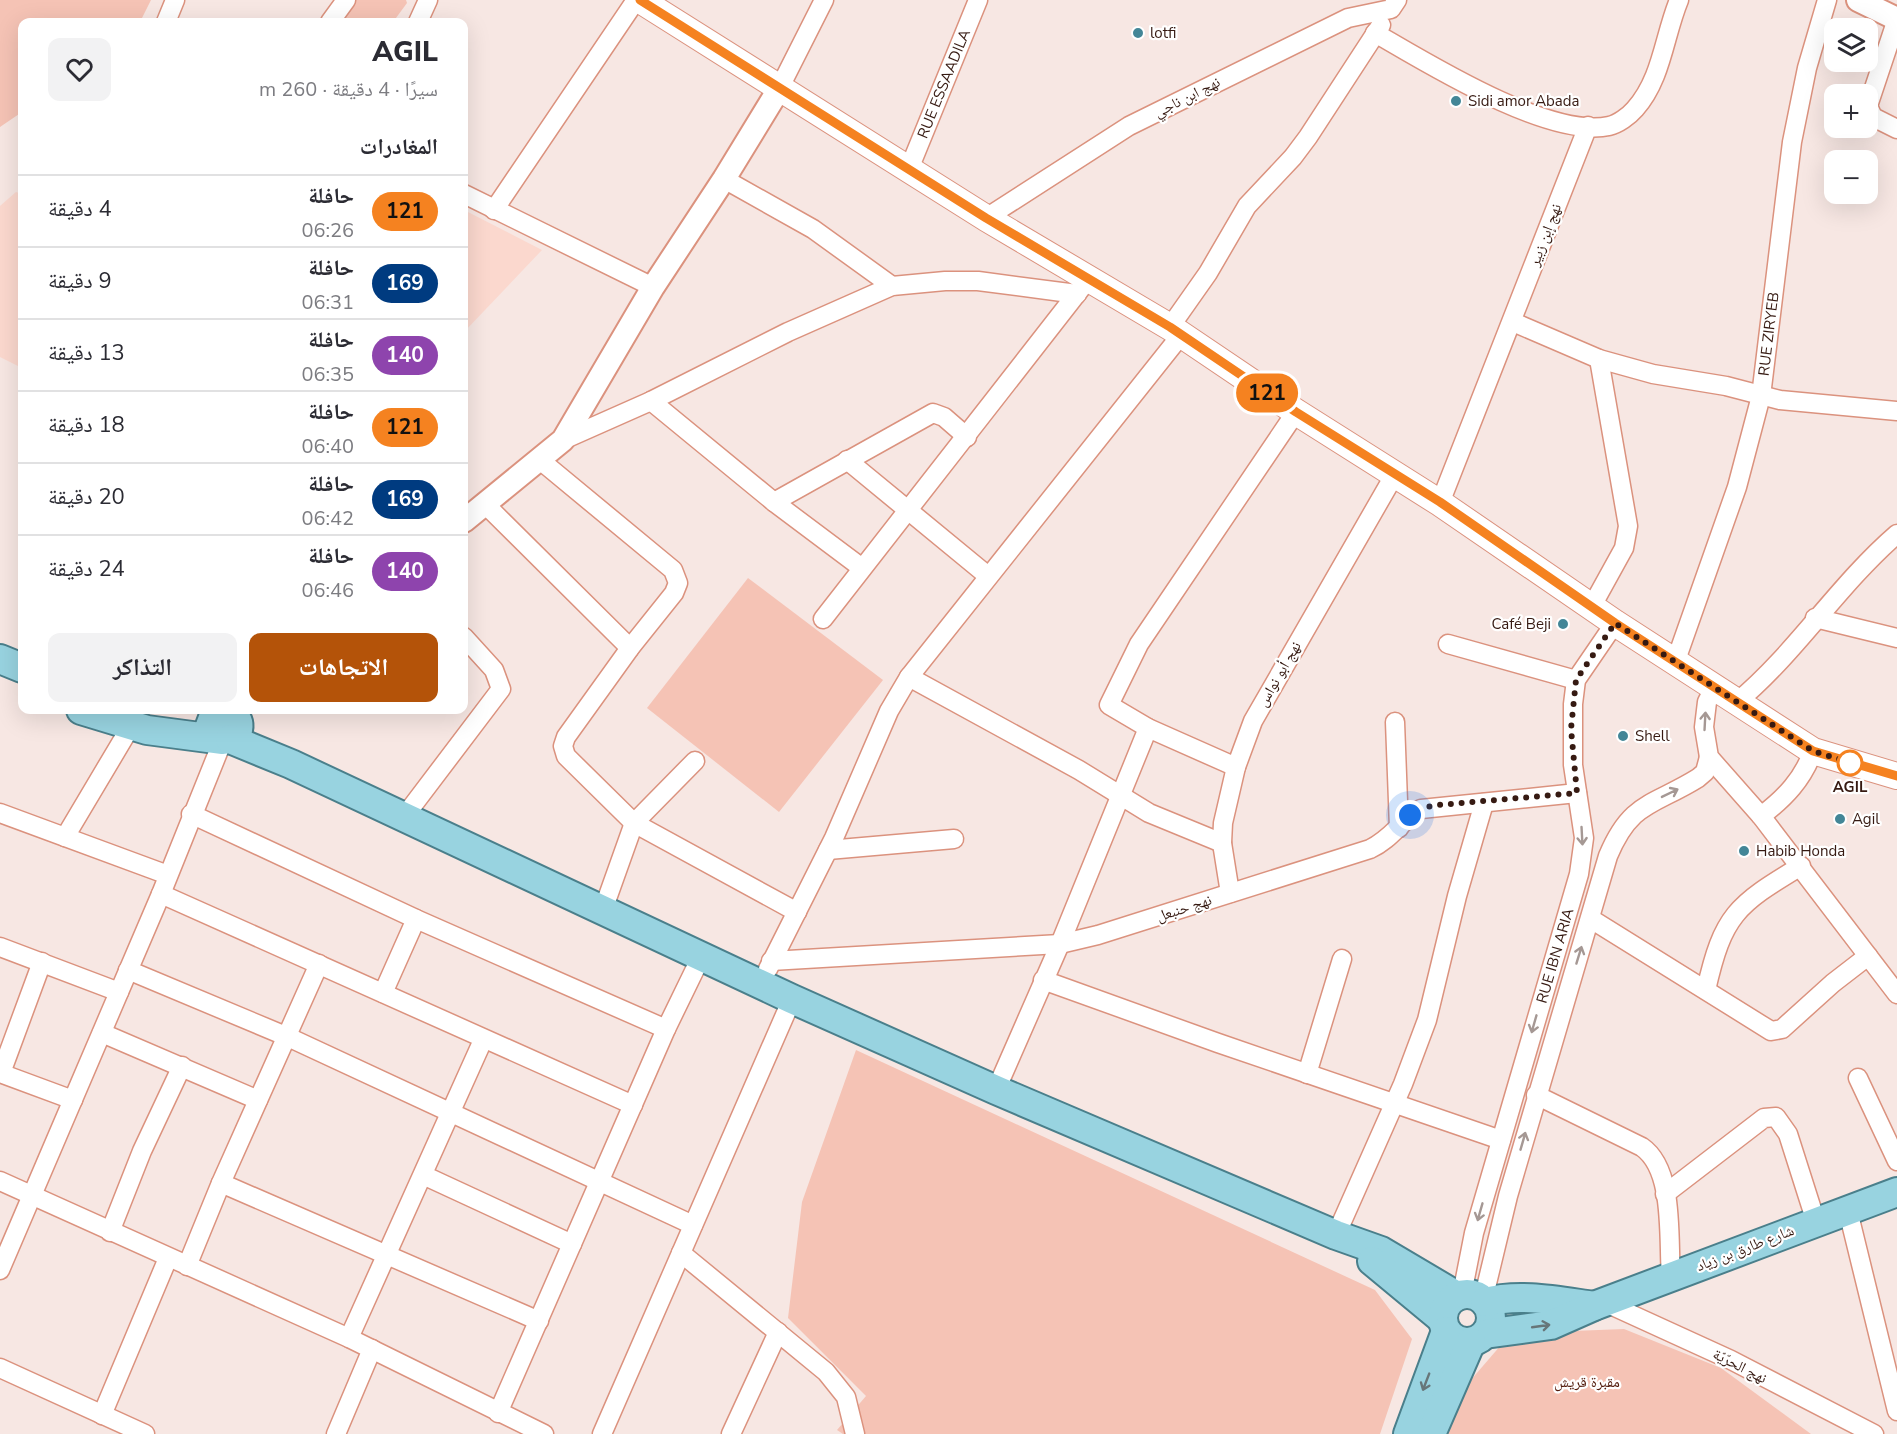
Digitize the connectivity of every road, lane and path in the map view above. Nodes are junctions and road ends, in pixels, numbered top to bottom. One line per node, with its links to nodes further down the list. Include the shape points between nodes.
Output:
1 (175, 0): 11 (street)
2 (346, 0): 12 (street)
3 (428, 0): 13 (street)
4 (638, 0): 16 (main road); 22 (street)
5 (824, 0): 16 (street)
6 (978, 0): 19 (street, RUE ESSAADILA)
7 (1679, 0): 17 (street, via 1654,79 1636,108 1611,126)
8 (1827, 0): 30 (street, RUE ZIRYEB, via 1807,68 1790,154)
9 (1858, 0): 14 (street)
10 (1394, 5): 15 (street); 23 (street, نهج ابن ناجي, via 1348,18 1129,126)
11 (168, 18)
12 (333, 18)
13 (420, 18)
14 (1897, 19): 18 (street, via 1868,106 1874,117)
15 (1375, 33): 17 (street, via 1484,94 1562,123); 28 (street, via 1303,144 1247,206)
16 (779, 89): 19 (main road); 20 (street)
17 (1588, 126): 27 (street, نهج إبن زبير)
18 (1897, 129)
19 (909, 169): 23 (main road)
20 (724, 179): 24 (street, via 813,229); 25 (street)
21 (468, 196): 22 (street)
22 (494, 210): 25 (street)
23 (986, 218): 26 (main road)
24 (892, 286): 26 (street, via 945,280); 31 (street, via 788,332)
25 (653, 287): 35 (street)
26 (1083, 287): 28 (main road); 34 (street)
27 (1513, 322): 29 (street); 40 (street, نهج إبن زبير)
28 (1175, 331): 33 (main road); 46 (street)
29 (1599, 359): 30 (street); 47 (street, via 1629,526 1624,548)
30 (1761, 396): 32 (street); 56 (street, RUE ZIRYEB, via 1737,486)
31 (651, 401): 35 (street); 39 (street)
32 (1897, 411)
33 (1296, 412): 38 (main road); 68 (street, via 1124,671 1109,705)
34 (967, 436): 37 (street, via 933,413); 42 (street)
35 (563, 440): 36 (street)
36 (540, 460): 41 (street); 54 (street, via 676,574 674,593)
37 (846, 460): 39 (street); 42 (street)
38 (1395, 474): 40 (main road); 72 (street, نهج أبو نواس, via 1271,687)
39 (774, 502): 45 (street)
40 (1440, 502): 47 (main road)
41 (485, 504): 43 (street); 54 (street)
42 (909, 509): 45 (street); 46 (street)
43 (468, 518)
44 (1897, 534): 48 (street)
45 (862, 568): 49 (street)
46 (988, 576): 59 (street)
47 (1592, 606): 50 (main road)
48 (1815, 618): 51 (street); 63 (street, via 1774,667)
49 (823, 619)
50 (1615, 623): 56 (main road); 60 (street, RUE IBN ARIA)
51 (1897, 638)
52 (468, 642): 80 (street, via 494,670 501,689)
53 (1448, 645): 60 (street)
54 (630, 648): 81 (street, via 563,746 570,760)
55 (0, 658): 57 (main road)
56 (1676, 660): 62 (main road)
57 (18, 666)
58 (0, 676): 61 (main road)
59 (909, 677): 75 (street); 86 (street, via 889,711)
60 (1576, 680): 74 (street, RUE IBN ARIA, via 1571,729)
61 (18, 684)
62 (1715, 686): 63 (main road); 70 (street, one-way to 62, via 1704,727 1707,702)
63 (1737, 702): 69 (main road)
64 (108, 714): 65 (main road)
65 (136, 718): 67 (main road, via 173,734); 83 (street)
66 (1395, 722): 82 (street)
67 (228, 725): 78 (street); 80 (main road, via 291,764)
68 (1148, 728): 72 (street); 75 (street)
69 (1813, 751): 73 (main road); 79 (street, via 1802,777)
70 (1709, 757): 79 (street); 94 (street, RUE IBN ARIA, one-way to 70, via 1608,856 1628,819 1698,778 1705,772)
71 (695, 761): 81 (street)
72 (1236, 767): 85 (street, نهج أبو نواس, via 1222,823)
73 (1897, 776)
74 (1577, 793): 76 (street, نهج حنبعل); 125 (street, RUE IBN ARIA, one-way to 125, via 1584,838 1579,874)
75 (1121, 795): 85 (street, via 1149,813); 95 (street)
76 (1484, 803): 82 (street, نهج حنبعل, via 1421,808); 122 (street, via 1427,1020)
77 (0, 813): 83 (street)
78 (191, 814): 88 (street); 93 (street)
79 (1761, 816): 87 (street)
80 (404, 817): 91 (main road)
81 (634, 823): 91 (street); 92 (street)
82 (1399, 828): 89 (street, نهج حنبعل, via 1384,843 1370,849)
83 (65, 837): 88 (street)
84 (954, 839): 86 (street)
85 (1222, 843): 89 (street, نهج أبو نواس)
86 (828, 850): 92 (street)
87 (1801, 866): 97 (street); 105 (street, via 1738,909 1721,937)
88 (168, 875): 90 (street)
89 (1230, 893): 95 (street, نهج حنبعل)
90 (161, 894): 101 (street); 102 (street)
91 (603, 910): 98 (main road)
92 (797, 912): 103 (street)
93 (416, 919): 107 (street); 110 (street)
94 (1591, 919): 105 (street); 119 (street, RUE IBN ARIA, one-way to 94)
95 (1060, 944): 103 (street, نهج حنبعل); 104 (street)
96 (0, 947): 100 (street)
97 (1868, 956): 105 (street, via 1777,1031 1765,1028); 108 (street)
98 (701, 957): 103 (main road); 110 (street)
99 (1342, 959): 116 (street)
100 (42, 962): 106 (street); 115 (street)
101 (319, 964): 107 (street); 112 (street)
102 (128, 970): 106 (street); 112 (street)
103 (766, 973): 109 (main road)
104 (1043, 980): 116 (street); 118 (street)
105 (1706, 990)
106 (119, 992): 111 (street)
107 (383, 993): 113 (street)
108 (1897, 994)
109 (792, 999): 118 (main road); 136 (street)
110 (666, 1029): 123 (street)
111 (102, 1033): 114 (street); 120 (street)
112 (288, 1037): 121 (street); 124 (street)
113 (483, 1040): 123 (street); 124 (street)
114 (182, 1066): 121 (street); 137 (street)
115 (1, 1073): 120 (street)
116 (1307, 1074): 122 (street)
117 (1858, 1078): 126 (street)
118 (996, 1089): 138 (main road)
119 (1536, 1095): 132 (street, via 1648,1152 1660,1167); 146 (street, RUE IBN ARIA, one-way to 119, via 1508,1196)
120 (73, 1100): 133 (street)
121 (258, 1100): 130 (street)
122 (1392, 1104): 125 (street); 138 (street)
123 (633, 1105): 129 (street)
124 (451, 1112): 127 (street); 129 (street)
125 (1501, 1140): 146 (street, RUE IBN ARIA, one-way to 146, via 1472,1244)
126 (1897, 1161)
127 (423, 1175): 139 (street); 141 (street)
128 (0, 1181): 133 (street)
129 (602, 1181): 136 (street); 139 (street)
130 (221, 1184): 141 (street); 143 (street)
131 (1897, 1192): 134 (main road, شارع طارق بن زياد)
132 (1665, 1194): 135 (street, via 1764,1118 1776,1117 1788,1134); 145 (street)
133 (32, 1196): 137 (street); 144 (street)
134 (1848, 1211): 135 (main road, شارع طارق بن زياد); 154 (street)
135 (1816, 1222): 145 (main road, شارع طارق بن زياد)
136 (693, 1225): 140 (street)
137 (110, 1232): 142 (street)
138 (1339, 1236): 146 (main road, via 1381,1251); 149 (main road)
139 (572, 1244): 148 (street)
140 (681, 1252): 150 (street); 160 (street)
141 (384, 1256): 148 (street); 151 (street)
142 (168, 1258): 143 (street); 156 (street)
143 (187, 1266): 151 (street)
144 (0, 1270)
145 (1671, 1277): 147 (main road, شارع طارق بن زياد)
146 (1472, 1298): 147 (main road, شارع طارق بن زياد); 149 (main road, via 1449,1301); 149 (main road, via 1491,1318)
147 (1599, 1304): 149 (main road, شارع طارق بن زياد, one-way to 147, via 1551,1325); 165 (street, نهج الحرّيّة, via 1731,1360)
148 (539, 1321): 155 (street)
149 (1461, 1331): 163 (main road, one-way to 163); 164 (main road)
150 (778, 1332): 161 (street); 162 (street, via 840,1387 850,1408)
151 (349, 1338): 152 (street)
152 (372, 1349): 155 (street); 158 (street)
153 (0, 1368): 156 (street)
154 (1897, 1412)
155 (498, 1413): 159 (street)
156 (102, 1415): 157 (street)
157 (145, 1434)
158 (336, 1434)
159 (544, 1434)
160 (602, 1434)
161 (731, 1434)
162 (855, 1434)
163 (1408, 1434)
164 (1431, 1434)
165 (1875, 1434)

